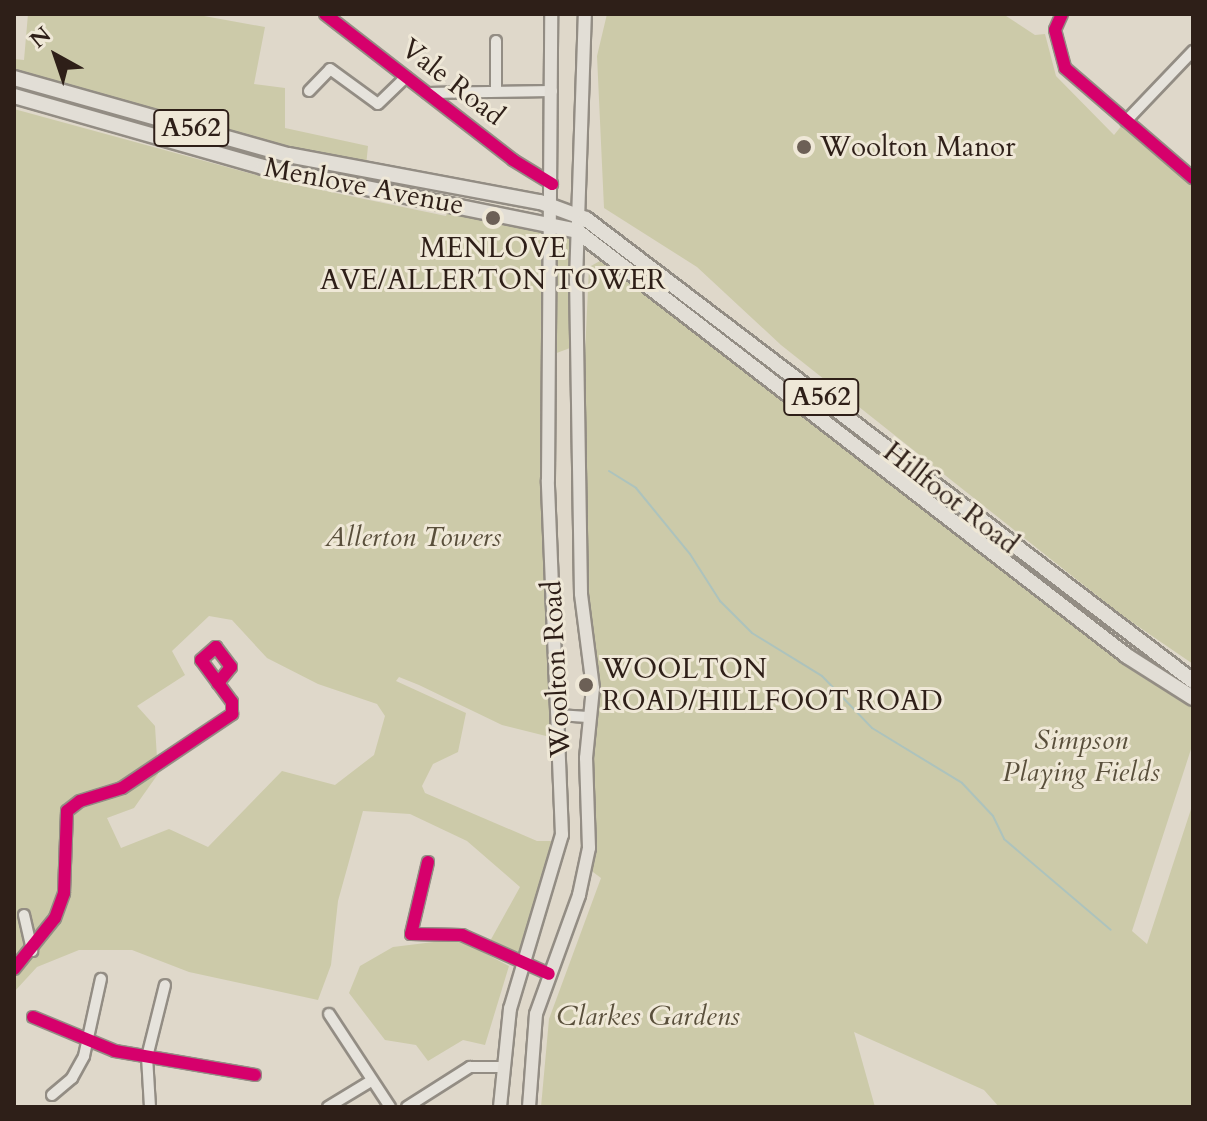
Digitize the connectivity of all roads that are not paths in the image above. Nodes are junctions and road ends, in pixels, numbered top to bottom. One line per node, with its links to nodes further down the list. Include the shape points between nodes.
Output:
1 (325, 14): 7 (street, Vale Road)
2 (551, 14): 11 (main road, Woolton Road)
3 (585, 14): 19 (main road, Woolton Road)
4 (1062, 14): 14 (street, via 1055,30 1065,68)
5 (496, 41): 10 (street)
6 (1193, 51): 14 (street)
7 (406, 77): 9 (street, via 378,104 330,69); 12 (street, Vale Road)
8 (14, 78): 17 (highway, Menlove Avenue / A562, via 288,155)
9 (309, 91)
10 (496, 91): 11 (street); 12 (street)
11 (552, 91): 16 (main road, Woolton Road)
12 (427, 93): 16 (street, Vale Road)
13 (14, 96): 20 (highway, Menlove Avenue / A562, via 263,167)
14 (1126, 121): 15 (street)
15 (1191, 173)
16 (552, 184): 17 (main road); 18 (main road, Woolton Road)
17 (529, 200): 18 (highway, Menlove Avenue / A562)
18 (552, 205): 19 (highway, Hillfoot Road / A562); 20 (main road, Woolton Road)
19 (577, 214): 21 (main road, Woolton Road); 24 (highway, Hillfoot Road / A562)
20 (551, 223): 21 (highway, Menlove Avenue / A562); 27 (main road, Woolton Road, via 548,480)
21 (577, 231): 22 (highway, Hillfoot Road / A562); 23 (main road, Woolton Road)
22 (605, 249): 23 (main road, via 590,249); 26 (highway, Hillfoot Road / A562, via 1127,656)
23 (577, 261): 28 (main road, Woolton Road, via 581,594 593,688)
24 (1193, 681)
25 (218, 683): 31 (street, via 234,709 217,726 199,731 122,788 80,801 67,811 64,893)
26 (1193, 698)
27 (559, 715): 28 (street); 32 (main road, Woolton Road, via 562,835)
28 (590, 717): 34 (main road, Woolton Road, via 586,871)
29 (428, 862): 32 (street, via 411,934 462,935)
30 (24, 915): 31 (street)
31 (32, 951): 33 (street)
32 (523, 963): 34 (street); 41 (main road, Woolton Road)
33 (14, 969)
34 (549, 974): 50 (main road, Woolton Road, via 530,1055)
35 (101, 979): 39 (street)
36 (165, 985): 40 (street)
37 (329, 1014): 43 (street)
38 (33, 1017): 39 (street)
39 (88, 1042): 40 (street); 44 (street, via 72,1078)
40 (147, 1057): 42 (street); 45 (street)
41 (502, 1067): 48 (street, via 470,1067); 49 (main road, Woolton Road)
42 (255, 1075)
43 (371, 1081): 46 (street); 47 (street)
44 (52, 1095)
45 (150, 1107)
46 (328, 1107)
47 (390, 1107)
48 (407, 1107)
49 (500, 1107)
50 (529, 1107)

